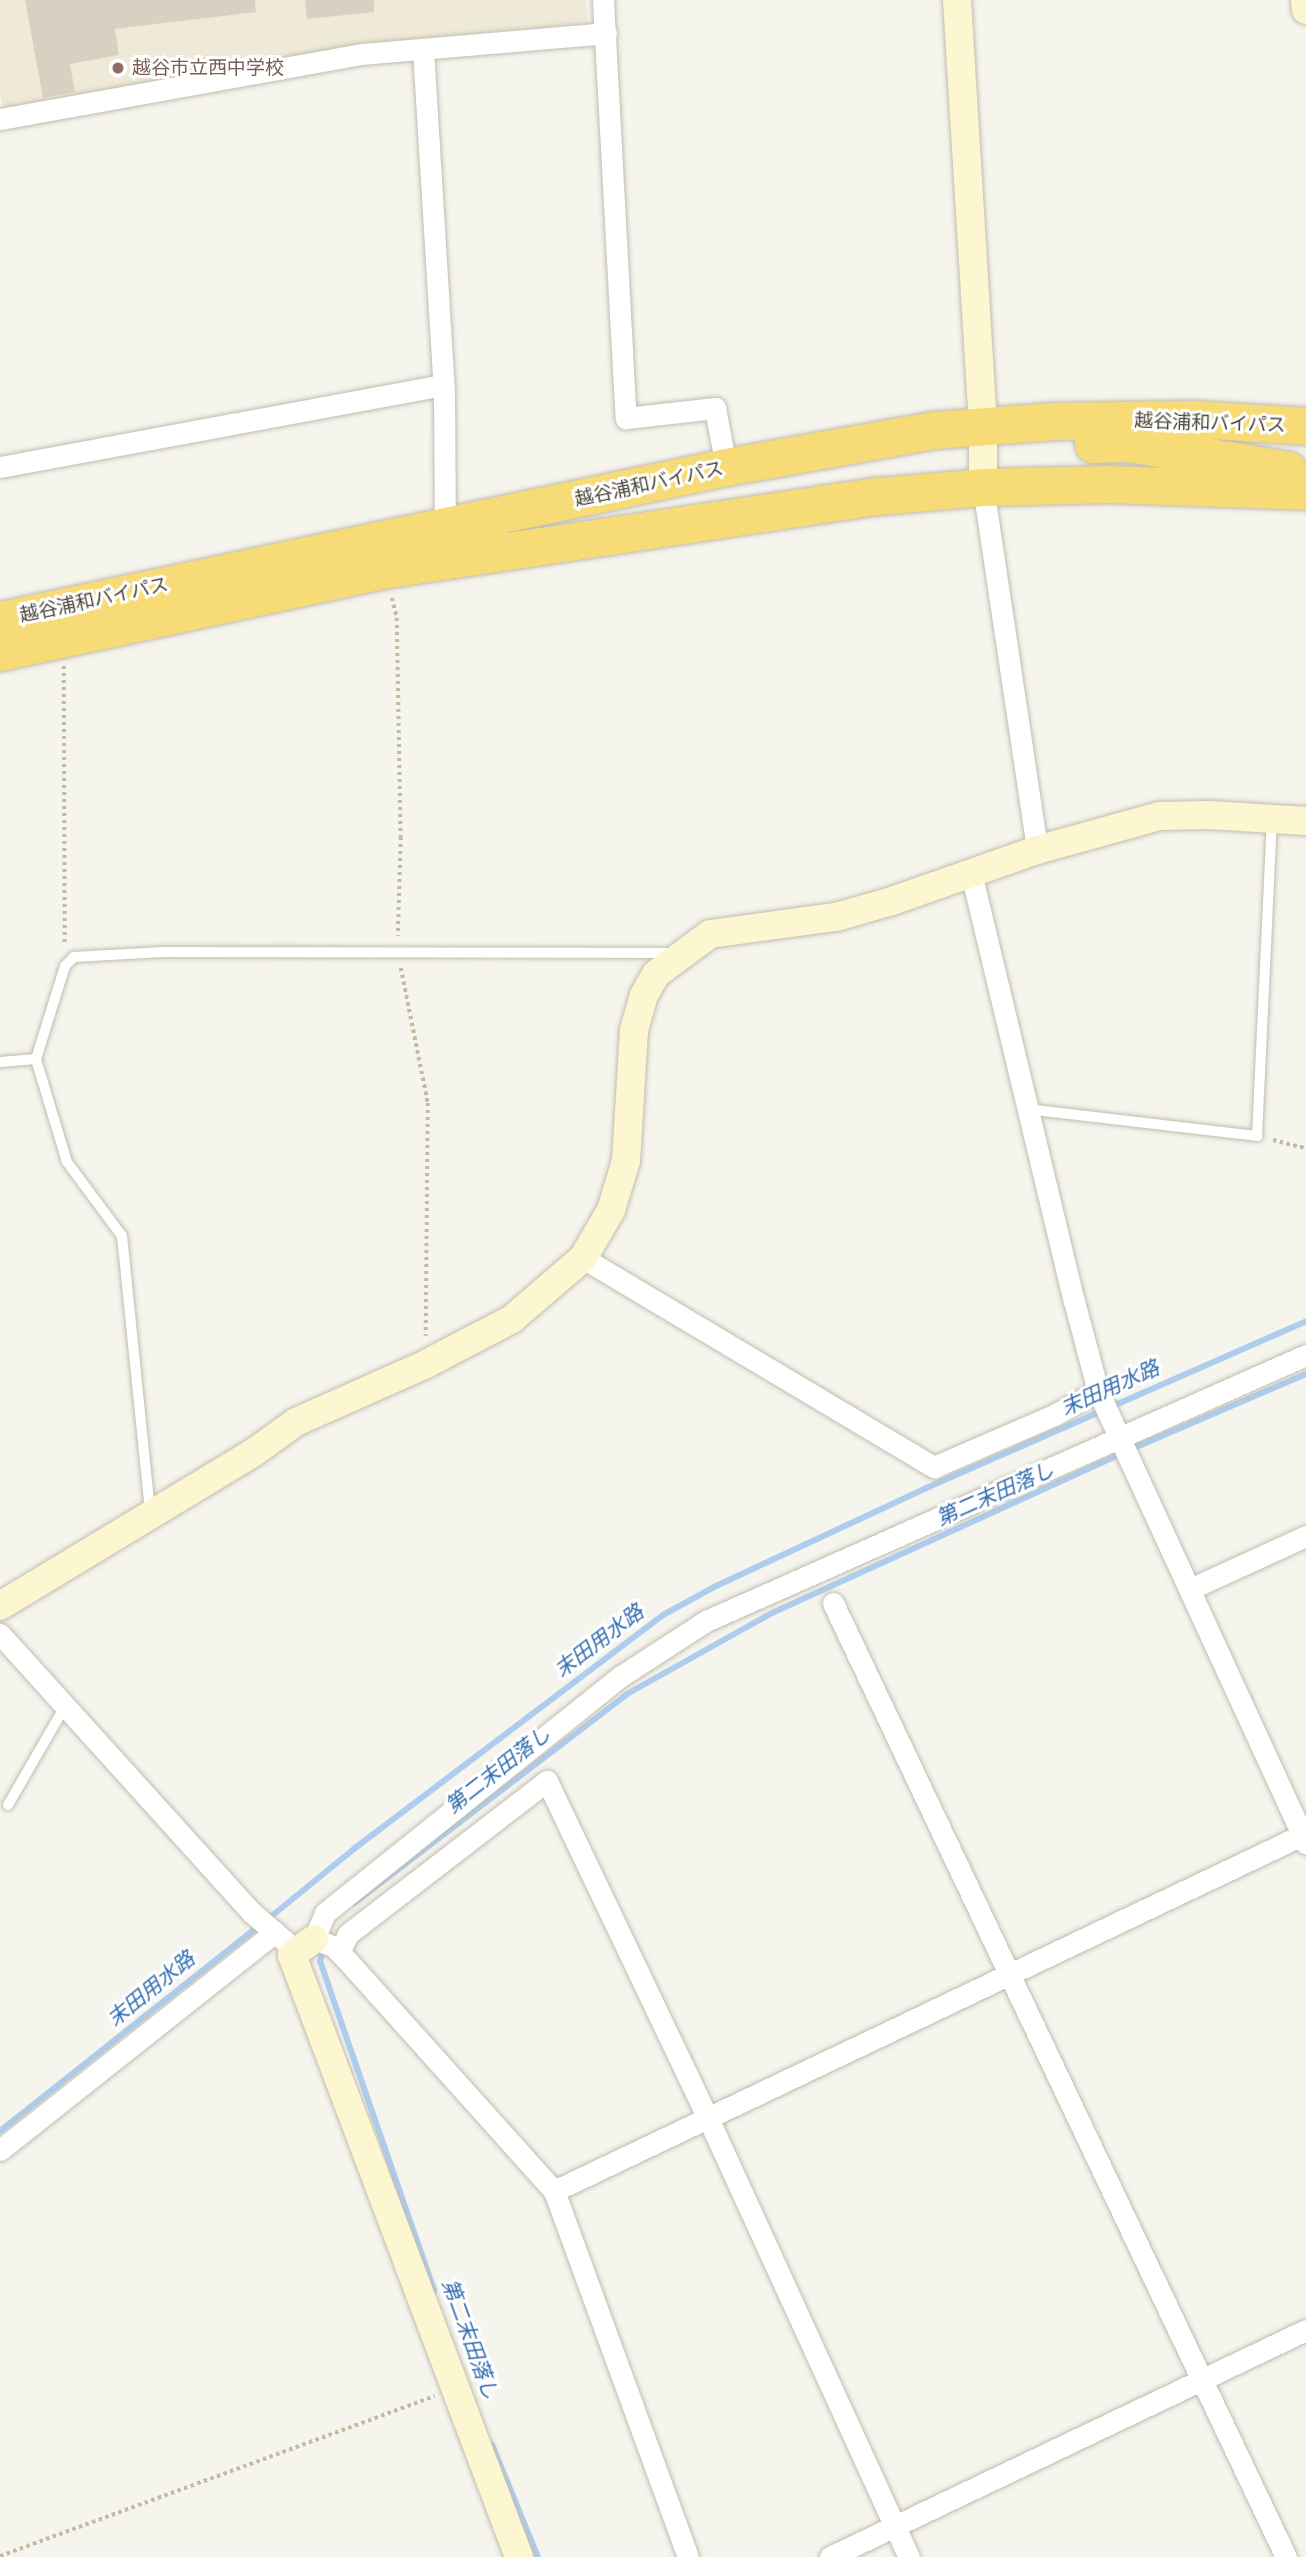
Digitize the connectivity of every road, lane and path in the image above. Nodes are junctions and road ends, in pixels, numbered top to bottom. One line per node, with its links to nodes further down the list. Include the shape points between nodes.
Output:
1 (603, 0): 5 (street)
2 (957, 0): 10 (street)
3 (1305, 0): 4 (street)
4 (1306, 10)
5 (606, 33): 6 (street); 12 (street, via 626,418 715,408)
6 (423, 49): 7 (street, via 362,54); 8 (street)
7 (0, 119)
8 (443, 385): 11 (street); 16 (street)
9 (1306, 426): 10 (highway, 越谷浦和バイパス, via 1193,419)
10 (983, 436): 12 (highway, 越谷浦和バイパス, via 934,430); 13 (highway, via 1128,443); 14 (street)
11 (0, 467)
12 (726, 467): 16 (highway, 越谷浦和バイパス)
13 (1306, 473)
14 (983, 487): 15 (highway, 越谷浦和バイパス, via 1109,484); 17 (highway, 越谷浦和バイパス, via 867,497); 23 (street)
15 (1306, 491)
16 (445, 527): 18 (highway, 越谷浦和バイパス)
17 (381, 570): 19 (highway, 越谷浦和バイパス); 25 (path, via 397,618 401,836)
18 (0, 620)
19 (64, 639): 20 (highway, 越谷浦和バイパス); 27 (path)
20 (0, 652)
21 (1272, 819): 22 (street); 23 (street, via 1160,816); 31 (lane)
22 (1306, 821)
23 (1037, 850): 24 (street)
24 (971, 873): 26 (street, via 836,917 710,934); 30 (street)
25 (397, 951): 26 (lane); 27 (lane, via 151,953 74,957); 35 (path, via 428,1102)
26 (682, 954): 33 (street, via 656,974 636,1016 626,1161 611,1210)
27 (65, 966): 28 (lane)
28 (36, 1059): 29 (lane); 38 (lane, via 68,1162 122,1236)
29 (0, 1062)
30 (1027, 1108): 31 (lane); 36 (street)
31 (1257, 1136): 32 (path)
32 (1306, 1148)
33 (583, 1258): 35 (street, via 512,1319); 36 (street, via 934,1467)
34 (1306, 1355): 37 (street)
35 (426, 1364): 38 (street, via 296,1422)
36 (1098, 1391): 37 (street)
37 (1120, 1439): 40 (street); 48 (street, via 706,1621 621,1676 325,1913)
38 (151, 1516): 42 (street)
39 (1306, 1536): 40 (street)
40 (1190, 1589): 46 (street)
41 (833, 1603): 50 (street)
42 (0, 1606)
43 (0, 1634): 44 (street)
44 (64, 1708): 45 (lane); 47 (street, via 251,1912)
45 (8, 1805)
46 (1304, 1839): 50 (street)
47 (275, 1932): 48 (street, via 286,1942); 52 (street)
48 (303, 1947): 49 (street, via 333,1946); 56 (street)
49 (339, 1952): 51 (street, via 348,1934 547,1782); 53 (street)
50 (1009, 1976): 51 (street); 55 (street)
51 (707, 2116): 53 (street); 57 (street)
52 (0, 2150)
53 (554, 2191): 60 (street)
54 (1306, 2330): 55 (street)
55 (1202, 2380): 57 (street); 63 (street)
56 (456, 2388): 58 (path); 59 (street)
57 (894, 2526): 61 (street); 62 (street)
58 (0, 2556)
59 (519, 2557)
60 (688, 2557)
61 (830, 2557)
62 (909, 2557)
63 (1286, 2557)

